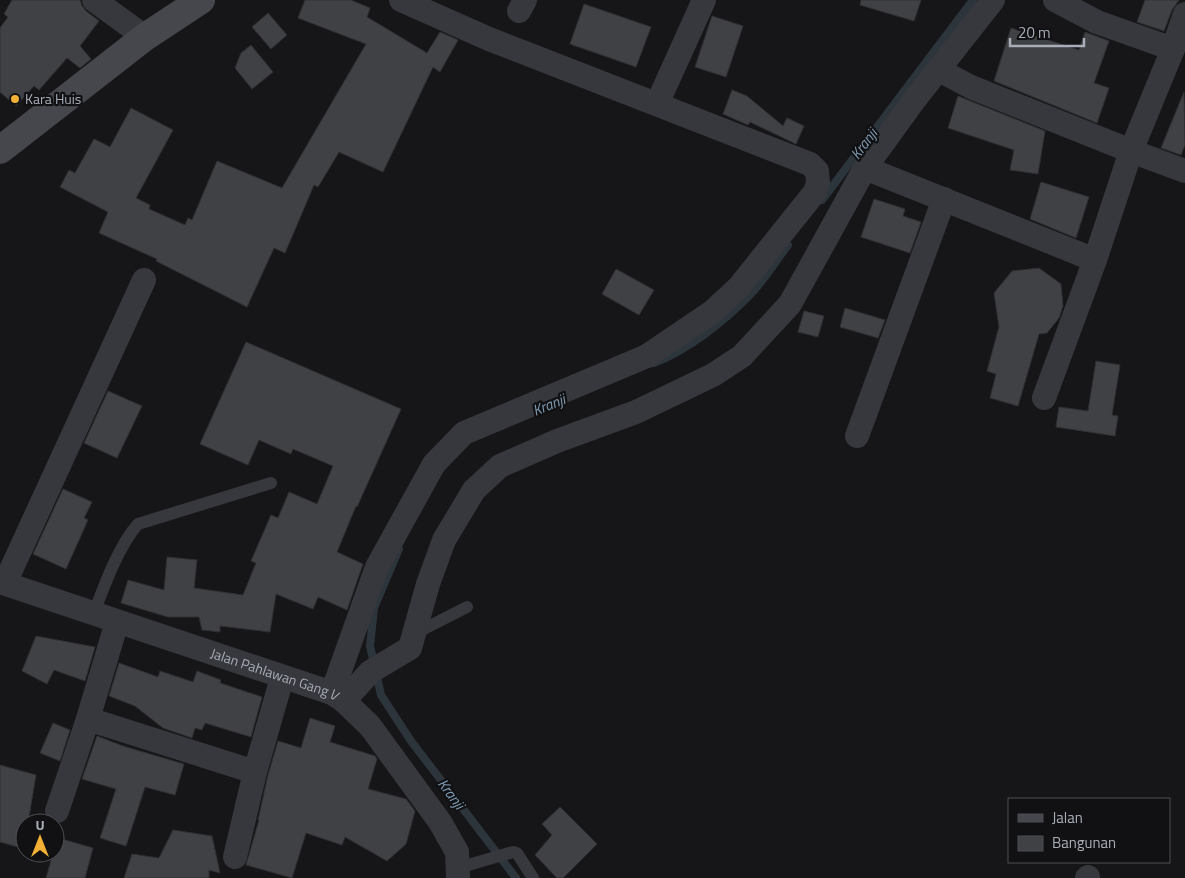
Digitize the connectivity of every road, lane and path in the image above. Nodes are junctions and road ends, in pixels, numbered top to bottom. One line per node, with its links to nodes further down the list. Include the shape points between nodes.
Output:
1 (94, 0): 8 (street)
2 (201, 0): 8 (main road)
3 (401, 0): 11 (street, via 489,39)
4 (704, 0): 11 (street)
5 (993, 0): 10 (street)
6 (1055, 0): 9 (street, via 1097,22)
7 (1185, 14): 9 (street)
8 (145, 37): 12 (main road)
9 (1173, 49): 13 (street)
10 (939, 70): 13 (street, via 971,87); 14 (street)
11 (657, 104): 28 (street, via 810,164 817,172 815,192 739,287 712,312 647,356 464,433 434,464 377,567)
12 (0, 150)
13 (1131, 151): 15 (street); 17 (street)
14 (865, 168): 16 (street); 26 (street, via 790,304 742,356 713,375 636,412 500,466 474,490 444,540)
15 (1185, 171)
16 (944, 199): 17 (street); 20 (street)
17 (1095, 260): 19 (street)
18 (144, 280): 22 (street)
19 (1044, 398)
20 (857, 436)
21 (271, 482): 24 (lane, via 138,524 130,532)
22 (2, 582): 24 (street, Jalan Pahlawan Gang V)
23 (467, 607): 26 (lane)
24 (94, 613): 25 (street, Jalan Pahlawan Gang V)
25 (117, 622): 27 (street, Jalan Pahlawan Gang V); 29 (street)
26 (412, 641): 28 (street)
27 (282, 678): 28 (street, Jalan Pahlawan Gang V); 30 (street)
28 (338, 697): 33 (street, Jalan Pahlawan Gang V, via 370,726 440,822 457,852)
29 (88, 719): 30 (street); 31 (street)
30 (255, 772): 32 (street)
31 (57, 811)
32 (235, 857)
33 (458, 873): 34 (lane, via 486,860 517,853)
34 (533, 878)

